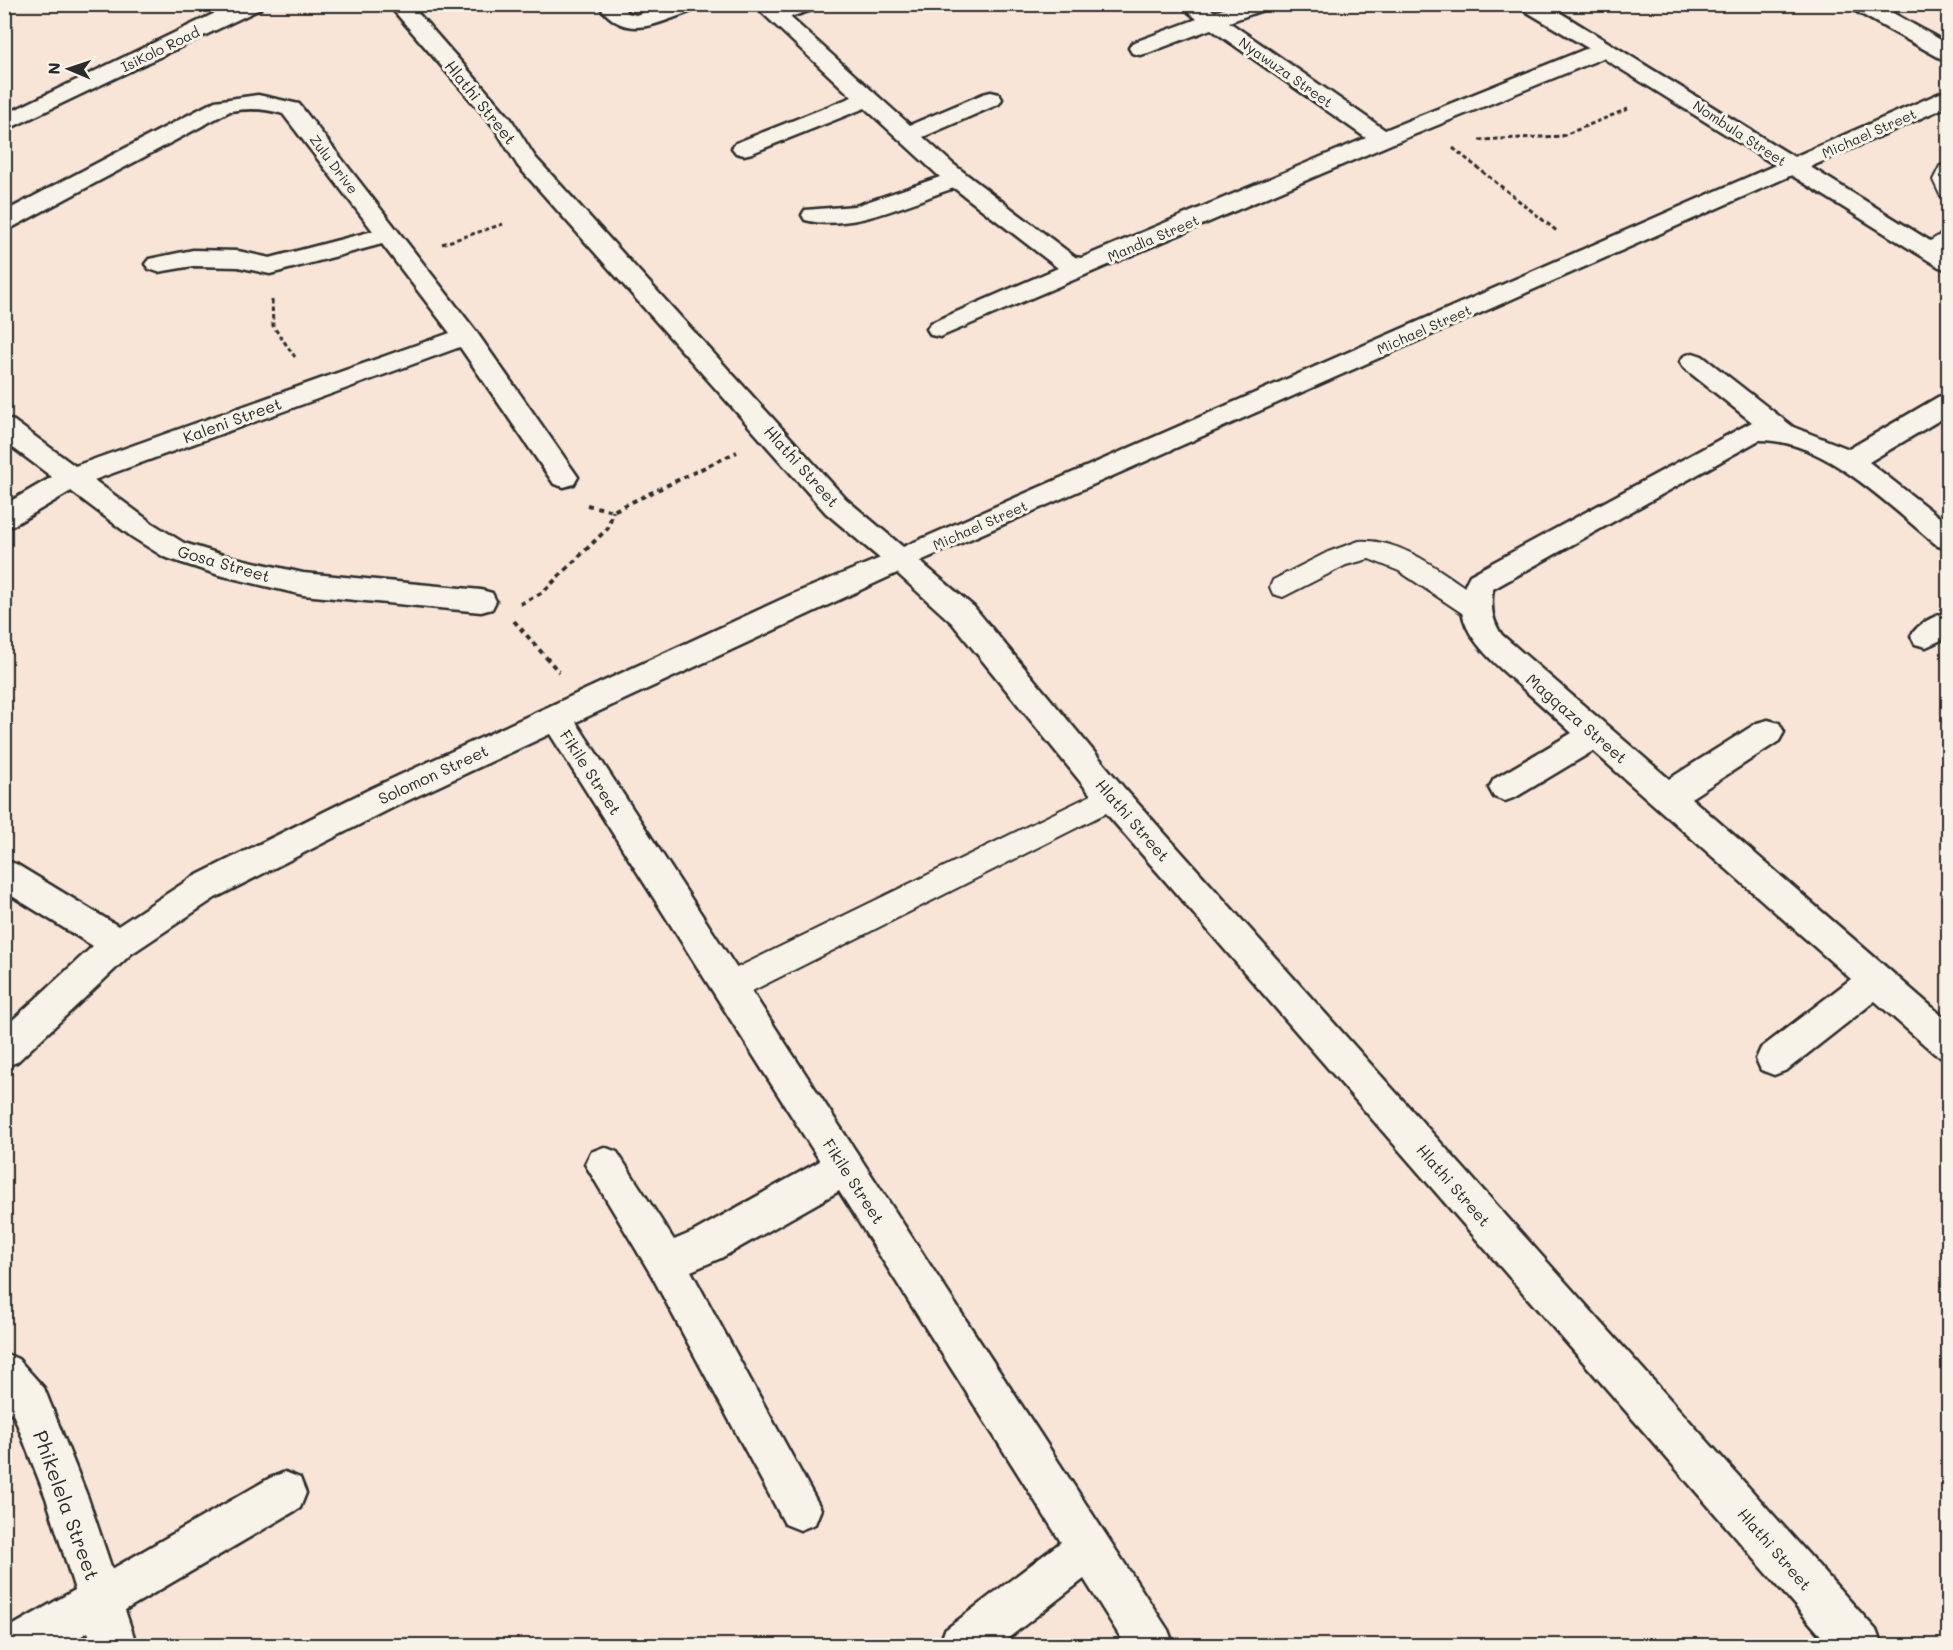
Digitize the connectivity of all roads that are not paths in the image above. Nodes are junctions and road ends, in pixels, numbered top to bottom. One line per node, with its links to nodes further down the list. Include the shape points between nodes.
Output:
1 (252, 4): 18 (street, IsiKolo Road)
2 (398, 4): 43 (street, Hlathi Street, via 503,124 526,161 836,506)
3 (608, 4): 4 (street, via 622,21 638,22)
4 (690, 4)
5 (807, 4): 10 (street)
6 (1189, 4): 11 (street, Nyawuza Street)
7 (1258, 4): 11 (street)
8 (1530, 4): 13 (street, Nombula Street)
9 (1860, 4): 14 (street)
10 (769, 10): 16 (street)
11 (1212, 21): 12 (street); 20 (street, Nyawuza Street)
12 (1140, 48)
13 (1606, 49): 20 (street, Mandla Street); 22 (street, Nombula Street)
14 (1948, 53)
15 (1948, 98): 22 (street, Michael Street)
16 (868, 99): 19 (street); 21 (street)
17 (991, 99): 19 (street)
18 (4, 124)
19 (907, 135): 24 (street)
20 (1383, 139): 31 (street, Mandla Street)
21 (744, 148)
22 (1792, 167): 29 (street, Nombula Street); 43 (street, Michael Street)
23 (1948, 171): 25 (lane, via 1944,180)
24 (957, 179): 26 (street, via 858,213); 31 (street, via 1067,264)
25 (1948, 190)
26 (814, 215)
27 (4, 222): 28 (street, Zulu Drive, via 223,106 249,100 291,109)
28 (388, 235): 30 (street, via 270,266 193,258); 33 (street, Zulu Drive)
29 (1942, 251)
30 (158, 264)
31 (1084, 266): 32 (street, Mandla Street)
32 (940, 329)
33 (466, 336): 39 (street, Kaleni Street); 40 (street, Zulu Drive)
34 (1693, 362): 37 (street)
35 (1948, 403): 38 (street)
36 (4, 427): 39 (street, Gosa Street)
37 (1769, 432): 38 (street); 46 (street, via 1479,583)
38 (1850, 461): 42 (street)
39 (73, 477): 41 (street, Kaleni Street); 45 (street, Gosa Street, via 174,550 219,565 303,584)
40 (564, 477)
41 (4, 518)
42 (1948, 539)
43 (900, 560): 47 (street, Solomon Street); 51 (street, Hlathi Street, via 963,615)
44 (1283, 587): 46 (lane, via 1349,554 1368,550 1393,555)
45 (493, 606)
46 (1475, 608): 49 (street, Magqaza Street, via 1479,625 1491,643)
47 (569, 711): 54 (street, Solomon Street, via 384,797 203,888); 56 (street, Fikile Street)
48 (1768, 732): 52 (street)
49 (1596, 734): 50 (street); 52 (street, Magqaza Street)
50 (1505, 788)
51 (1112, 797): 56 (lane); 72 (street, Hlathi Street)
52 (1667, 797): 55 (street, Magqaza Street)
53 (4, 874): 54 (street)
54 (120, 944): 58 (street, Solomon Street)
55 (1876, 980): 57 (street, Magqaza Street); 59 (street)
56 (729, 987): 61 (street, Fikile Street)
57 (1948, 1043)
58 (4, 1051)
59 (1774, 1059)
60 (604, 1164): 62 (street)
61 (845, 1167): 62 (street, via 706,1245); 66 (street, Fikile Street)
62 (666, 1263): 65 (street)
63 (4, 1373): 67 (street, Phikelela Street, via 30,1402)
64 (285, 1493): 67 (street)
65 (800, 1509)
66 (1089, 1548): 70 (street); 71 (street, Fikile Street)
67 (100, 1600): 68 (street); 69 (street, Phikelela Street)
68 (21, 1646)
69 (115, 1646)
70 (961, 1646)
71 (1152, 1646)
72 (1860, 1646)

